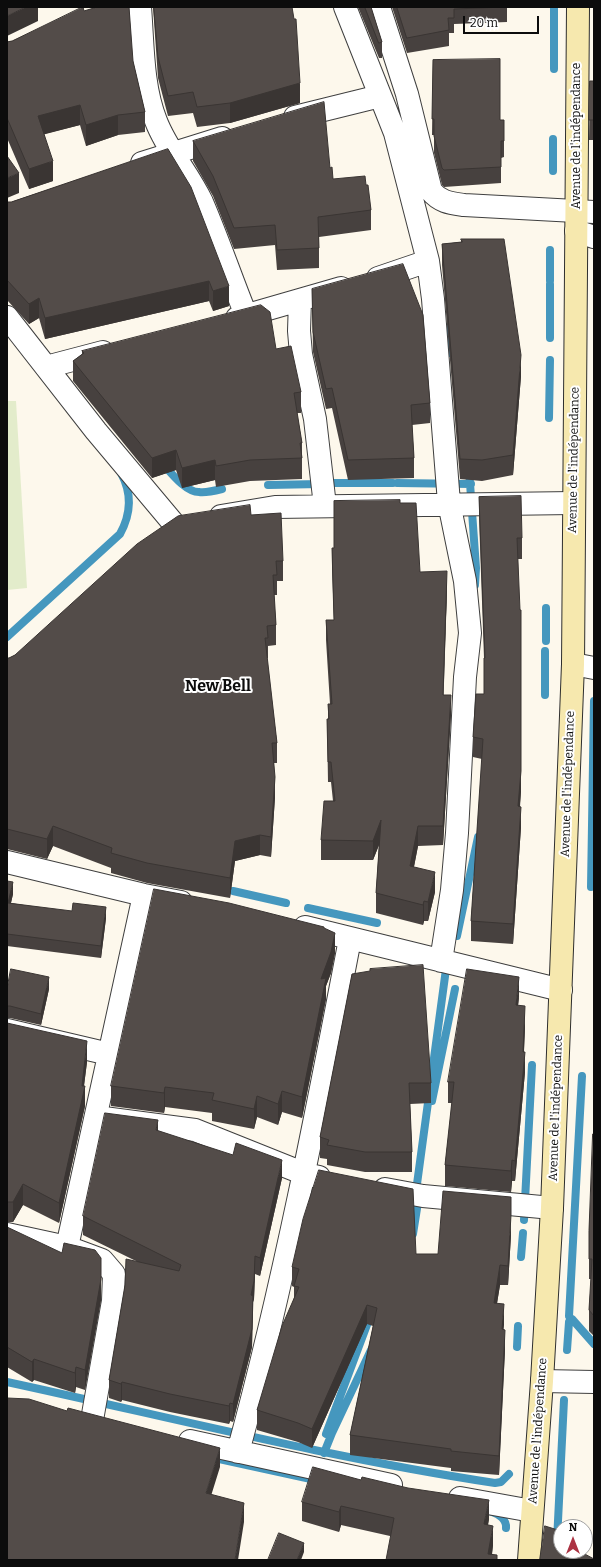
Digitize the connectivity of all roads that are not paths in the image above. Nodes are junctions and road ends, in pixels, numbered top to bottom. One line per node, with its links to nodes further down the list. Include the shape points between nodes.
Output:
1 (140, 7): 8 (street, via 150,102 156,121)
2 (345, 7): 5 (street)
3 (379, 7): 10 (street, via 407,94 431,190 437,198 449,203)
4 (578, 7): 10 (main road, Avenue de l'indépendance)
5 (380, 96): 6 (street); 11 (street, via 395,134)
6 (277, 122)
7 (239, 133): 8 (street)
8 (172, 153): 9 (street); 13 (street, via 180,162 201,202)
9 (127, 169)
10 (585, 223): 19 (main road, Avenue de l'indépendance)
11 (428, 261): 12 (street, via 406,270); 18 (street)
12 (300, 300): 13 (street); 20 (street, via 301,354 315,419)
13 (246, 316): 15 (street)
14 (7, 317): 17 (street)
15 (215, 323)
16 (123, 347): 17 (street)
17 (46, 367): 21 (street)
18 (449, 503): 19 (street); 20 (street); 30 (street, via 465,581 470,633 465,676 457,833)
19 (573, 503): 23 (main road, Avenue de l'indépendance)
20 (325, 506): 21 (street, via 275,507)
21 (174, 524): 22 (street)
22 (154, 537)
23 (573, 664): 24 (street); 31 (main road, Avenue de l'indépendance)
24 (594, 668)
25 (7, 862): 26 (street)
26 (144, 895): 27 (street); 33 (street)
27 (204, 906)
28 (286, 923): 29 (street)
29 (350, 939): 30 (street); 35 (street)
30 (441, 961): 31 (street)
31 (561, 990): 38 (main road, Avenue de l'indépendance)
32 (7, 1030): 33 (street)
33 (109, 1054): 34 (street)
34 (96, 1117): 35 (street, via 195,1130); 40 (street)
35 (305, 1174): 36 (street); 47 (street, via 271,1324)
36 (342, 1181)
37 (364, 1185): 38 (street, via 423,1196)
38 (552, 1208): 41 (main road, Avenue de l'indépendance)
39 (7, 1234): 40 (street)
40 (67, 1247): 44 (street, via 102,1260 114,1274 113,1301)
41 (542, 1381): 42 (street); 50 (main road, Avenue de l'indépendance)
42 (594, 1382)
43 (69, 1415): 44 (street)
44 (92, 1420): 45 (street)
45 (115, 1425)
46 (169, 1437): 47 (street)
47 (238, 1452): 48 (street)
48 (414, 1490)
49 (443, 1495): 50 (street)
50 (532, 1511): 51 (main road, Avenue de l'indépendance)
51 (529, 1560)

